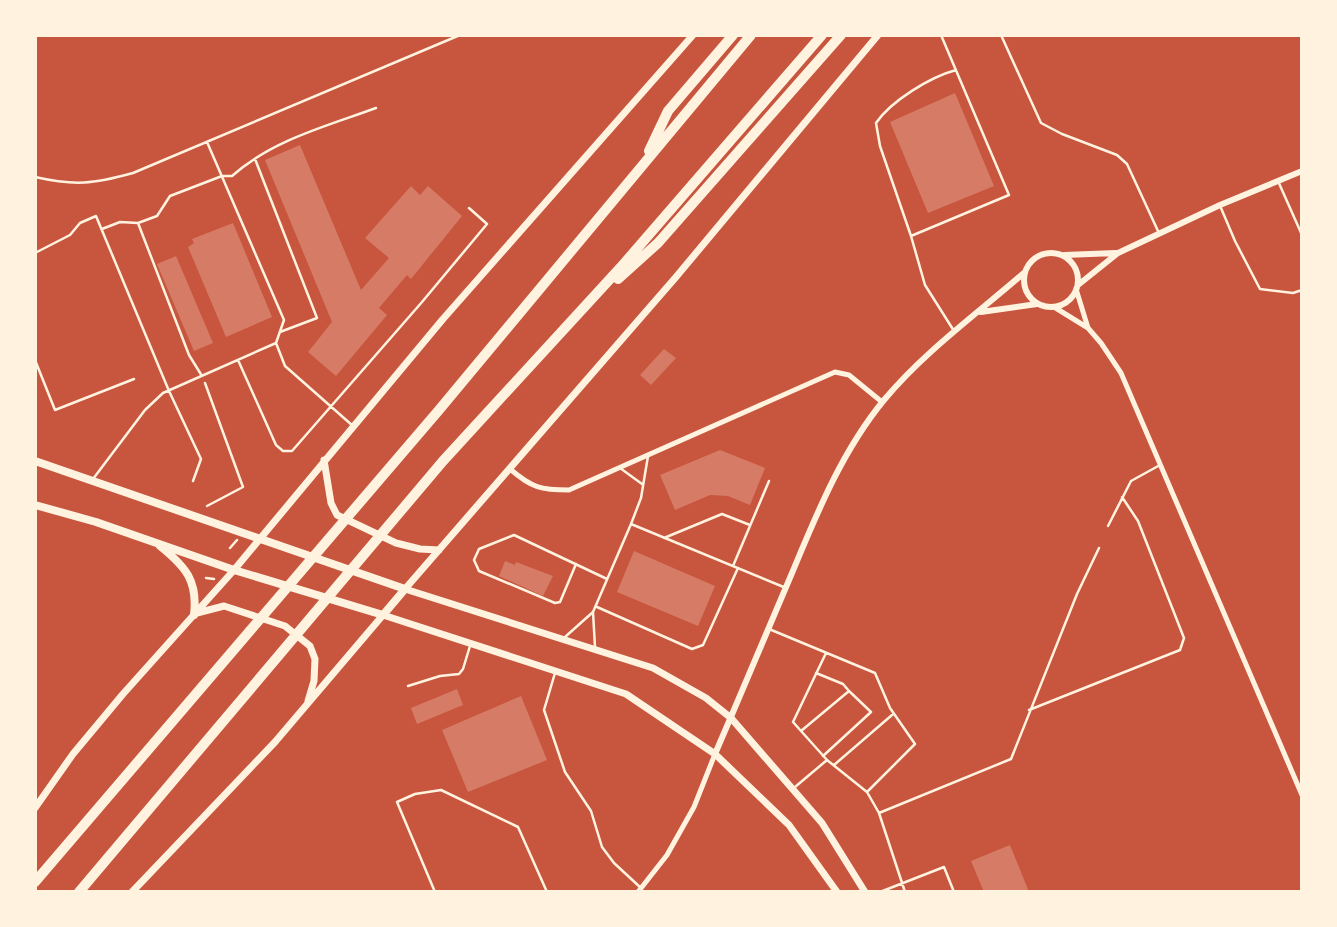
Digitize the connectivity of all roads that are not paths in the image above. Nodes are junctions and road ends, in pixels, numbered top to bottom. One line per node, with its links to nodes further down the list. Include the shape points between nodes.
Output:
1 (460, 35): 12 (lane)
2 (693, 35): 47 (main road)
3 (733, 35): 14 (highway, via 667,111)
4 (751, 35): 14 (highway)
5 (822, 35): 35 (highway)
6 (841, 35): 35 (highway, via 658,243)
7 (878, 35): 53 (main road)
8 (941, 35): 10 (lane)
9 (1001, 35): 23 (lane, via 1041,122 1117,155 1127,164)
10 (956, 70): 25 (lane, via 897,102 876,123); 25 (lane, via 1009,195)
11 (376, 108): 13 (lane, via 290,140)
12 (207, 142): 16 (lane); 17 (lane, via 102,182 71,184)
13 (255, 159): 16 (lane, via 232,176); 38 (lane, via 317,318)
14 (643, 164): 102 (highway)
15 (1302, 171): 18 (street)
16 (222, 176): 21 (lane, via 170,196 157,216); 38 (lane, via 284,320)
17 (35, 177)
18 (1279, 181): 19 (street); 24 (lane)
19 (1220, 205): 23 (street); 31 (lane, via 1260,289)
20 (469, 208): 46 (lane, via 486,224)
21 (138, 223): 22 (lane, via 120,222); 42 (lane)
22 (102, 229): 26 (lane, via 96,216); 44 (lane)
23 (1159, 234): 27 (street)
24 (1302, 235)
25 (911, 236): 37 (lane, via 925,285)
26 (35, 253)
27 (1118, 253): 28 (street); 30 (street)
28 (1062, 255): 29 (street, via 1035,257); 30 (street, via 1075,267)
29 (1025, 272): 32 (street, via 1026,290); 34 (street)
30 (1077, 287): 33 (street, via 1070,300); 36 (street)
31 (1302, 290)
32 (1037, 304): 33 (street); 34 (street)
33 (1054, 307): 36 (street)
34 (979, 312): 37 (street)
35 (571, 321): 105 (highway, via 443,461)
36 (1088, 328): 51 (street, via 1121,373)
37 (954, 331): 45 (street)
38 (280, 332): 39 (lane)
39 (276, 343): 41 (lane); 46 (lane, via 285,366)
40 (35, 360): 43 (lane, via 55,410)
41 (238, 360): 42 (lane); 46 (lane, via 282,451 292,451)
42 (202, 376): 44 (lane)
43 (134, 379)
44 (169, 391): 54 (lane, via 145,410); 55 (lane, via 201,459)
45 (882, 402): 48 (street, via 849,375 835,372); 73 (street, via 827,490)
46 (331, 406): 47 (lane)
47 (353, 426): 49 (main road)
48 (648, 456): 52 (street); 57 (lane)
49 (324, 460): 63 (main road); 67 (main road, via 337,515 396,543)
50 (35, 461): 54 (main road)
51 (1160, 465): 58 (lane, via 1131,481); 99 (street)
52 (620, 468): 53 (street, via 569,490 543,490); 57 (lane)
53 (510, 469): 67 (main road)
54 (92, 480): 63 (main road)
55 (194, 481)
56 (769, 481): 61 (lane)
57 (642, 484): 60 (lane)
58 (1122, 497): 62 (lane); 89 (lane, via 1138,521 1184,638 1180,650)
59 (35, 505): 65 (main road)
60 (631, 524): 64 (lane); 72 (lane)
61 (750, 525): 64 (lane, via 722,514); 69 (lane)
62 (1108, 526)
63 (260, 538): 71 (main road); 74 (main road)
64 (664, 538): 69 (lane)
65 (155, 542): 71 (main road); 77 (main road, via 182,564 193,583)
66 (1099, 548): 89 (lane)
67 (439, 550): 74 (main road)
68 (576, 564): 68 (lane, via 514,535 479,549 474,561 479,571 555,603 560,602); 72 (lane)
69 (733, 566): 70 (lane)
70 (738, 568): 73 (lane); 75 (lane, via 703,645 697,648)
71 (234, 570): 77 (main road); 78 (main road)
72 (607, 579): 75 (lane)
73 (786, 588): 79 (street)
74 (405, 589): 78 (main road); 80 (main road)
75 (596, 606): 76 (lane)
76 (593, 612): 80 (lane); 82 (lane)
77 (195, 614): 88 (main road, via 224,606 285,626 310,646 314,681); 100 (main road, via 72,754)
78 (383, 615): 81 (main road); 88 (main road)
79 (769, 628): 83 (lane); 91 (street)
80 (563, 638): 82 (main road)
81 (471, 643): 84 (main road); 86 (lane, via 459,674)
82 (595, 649): 91 (main road, via 653,668)
83 (826, 653): 85 (lane); 90 (lane, via 875,673)
84 (556, 670): 93 (main road, via 626,694); 104 (lane, via 544,710 565,772 591,811 602,846)
85 (816, 673): 87 (lane); 92 (lane, via 793,722)
86 (408, 686)
87 (849, 691): 92 (lane); 94 (lane, via 871,712)
88 (307, 705): 106 (main road)
89 (1029, 710): 101 (lane, via 1011,759)
90 (894, 714): 96 (lane); 98 (lane, via 915,744)
91 (731, 718): 93 (street); 97 (main road)
92 (801, 731): 94 (lane)
93 (715, 754): 104 (street, via 694,807 667,855); 109 (main road, via 789,825)
94 (823, 755): 95 (lane)
95 (827, 760): 96 (lane); 97 (lane)
96 (834, 765): 98 (lane)
97 (793, 790): 110 (main road, via 822,823)
98 (867, 792): 101 (lane)
99 (1302, 795)
100 (35, 808)
101 (879, 813): 103 (lane)
102 (35, 882)
103 (902, 883): 111 (lane); 112 (lane); 113 (lane, via 944,867)
104 (639, 890)
105 (79, 892)
106 (132, 892)
107 (435, 892): 108 (lane, via 397,802 441,790 518,827)
108 (547, 892)
109 (837, 892)
110 (865, 892)
111 (880, 892)
112 (905, 892)
113 (954, 892)

